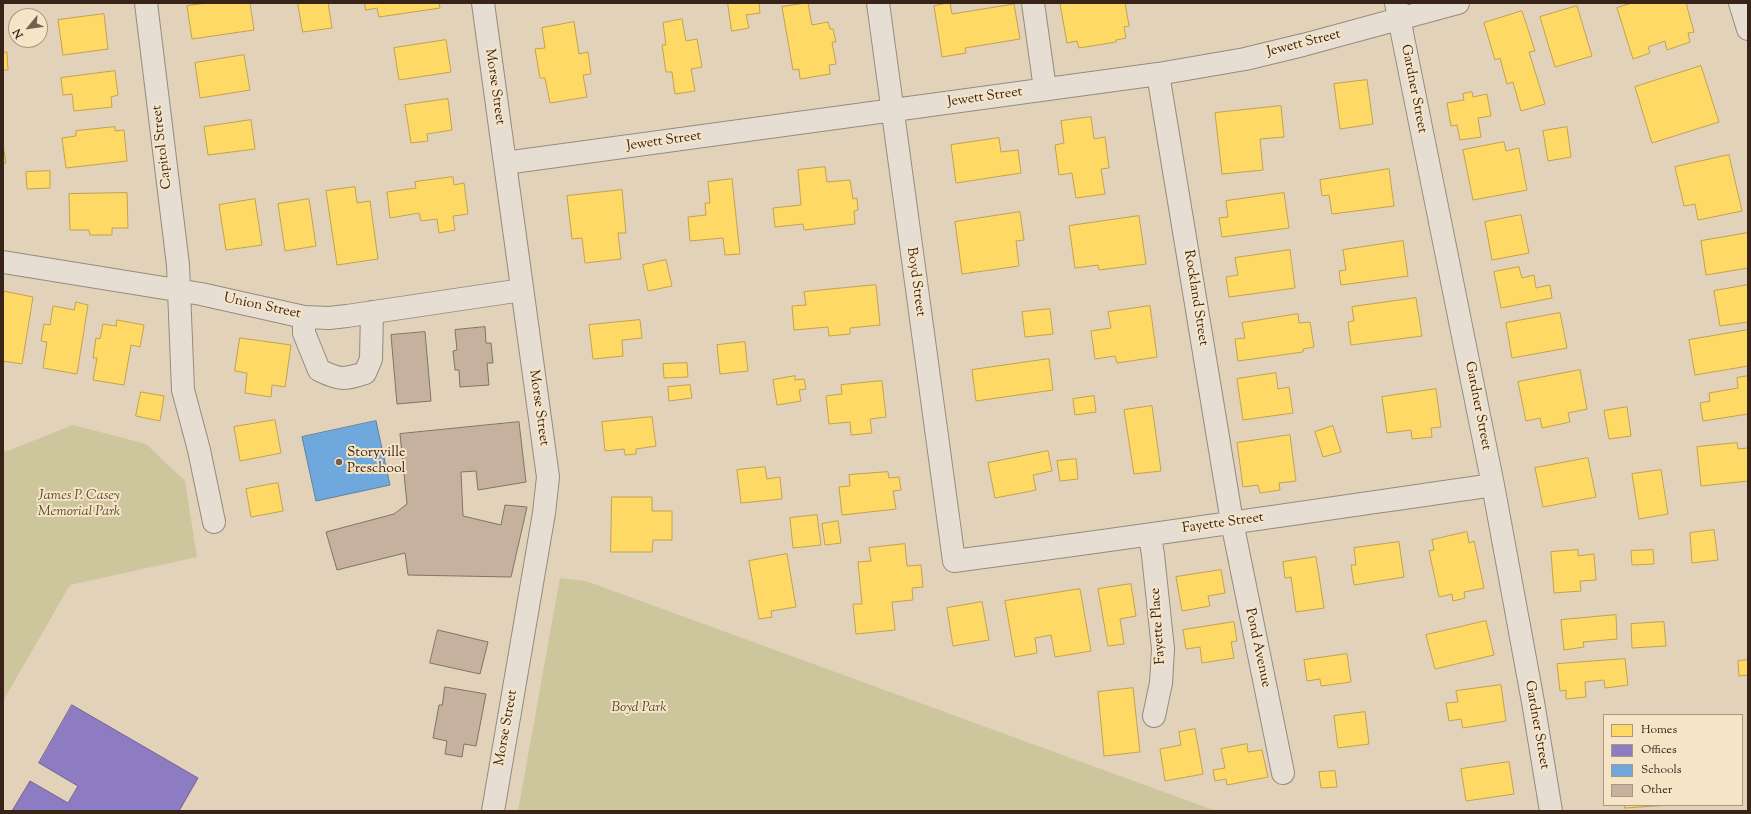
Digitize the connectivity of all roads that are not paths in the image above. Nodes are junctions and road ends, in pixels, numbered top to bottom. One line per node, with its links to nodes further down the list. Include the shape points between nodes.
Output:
1 (146, 3): 14 (street, Capitol Street, via 178,265)
2 (483, 3): 12 (street, Morse Street)
3 (878, 3): 11 (street, Boyd Street)
4 (1033, 3): 10 (street)
5 (1458, 3): 7 (street, Jewett Street)
6 (1740, 3): 8 (street)
7 (1398, 11): 9 (street, Jewett Street, via 1303,45 1245,59); 18 (street, Gardner Street)
8 (1748, 29)
9 (1158, 74): 10 (street, Jewett Street); 20 (street, Rockland Street)
10 (1045, 89): 11 (street, Jewett Street)
11 (892, 111): 12 (street, Jewett Street); 22 (street, Boyd Street)
12 (505, 163): 15 (street, Morse Street)
13 (3, 262): 14 (street, Union Street)
14 (178, 290): 17 (street, Union Street); 19 (street, Capitol Street, via 183,390)
15 (522, 290): 16 (street, Union Street); 25 (street, Morse Street, via 548,477)
16 (372, 312): 17 (street, Union Street, via 329,318); 17 (street, via 371,359 364,373 348,379 333,377 319,370 304,334)
17 (304, 317)
18 (1493, 485): 20 (street, Fayette Street); 26 (street, Gardner Street)
19 (214, 522)
20 (1232, 522): 21 (street, Fayette Street); 24 (street, Pond Avenue)
21 (1150, 536): 22 (street, Fayette Street); 23 (street, Fayette Place, via 1163,649 1161,683)
22 (954, 561)
23 (1154, 716)
24 (1283, 774)
25 (493, 811)
26 (1551, 811)

